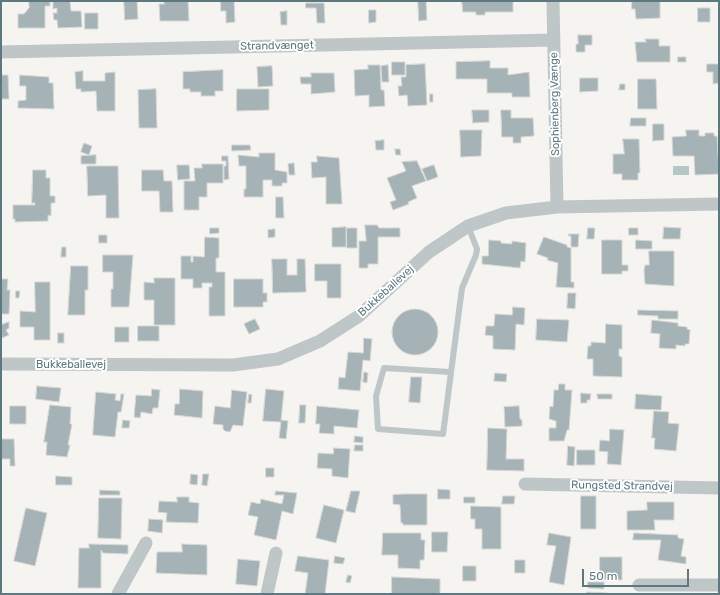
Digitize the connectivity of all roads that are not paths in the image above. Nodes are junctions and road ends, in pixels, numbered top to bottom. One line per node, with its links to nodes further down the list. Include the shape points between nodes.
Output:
1 (553, 1): 2 (street, Sophienberg Vænge)
2 (554, 40): 3 (street, Strandvænget); 5 (street, Sophienberg Vænge)
3 (1, 52)
4 (719, 204): 5 (street, Bukkeballevej)
5 (557, 207): 6 (street, Bukkeballevej, via 506,213)
6 (468, 226): 7 (street, Bukkeballevej, via 429,252 360,316 320,341 278,359 233,365); 8 (lane, via 476,255 462,288)
7 (1, 364)
8 (450, 372): 8 (lane, via 443,434 378,429 376,396 384,368)
9 (526, 484): 10 (street, Rungsted Strandvej)
10 (719, 488)
11 (146, 543): 15 (street)
12 (276, 553): 16 (street)
13 (639, 585): 14 (street)
14 (719, 585)
15 (118, 594)
16 (267, 594)

